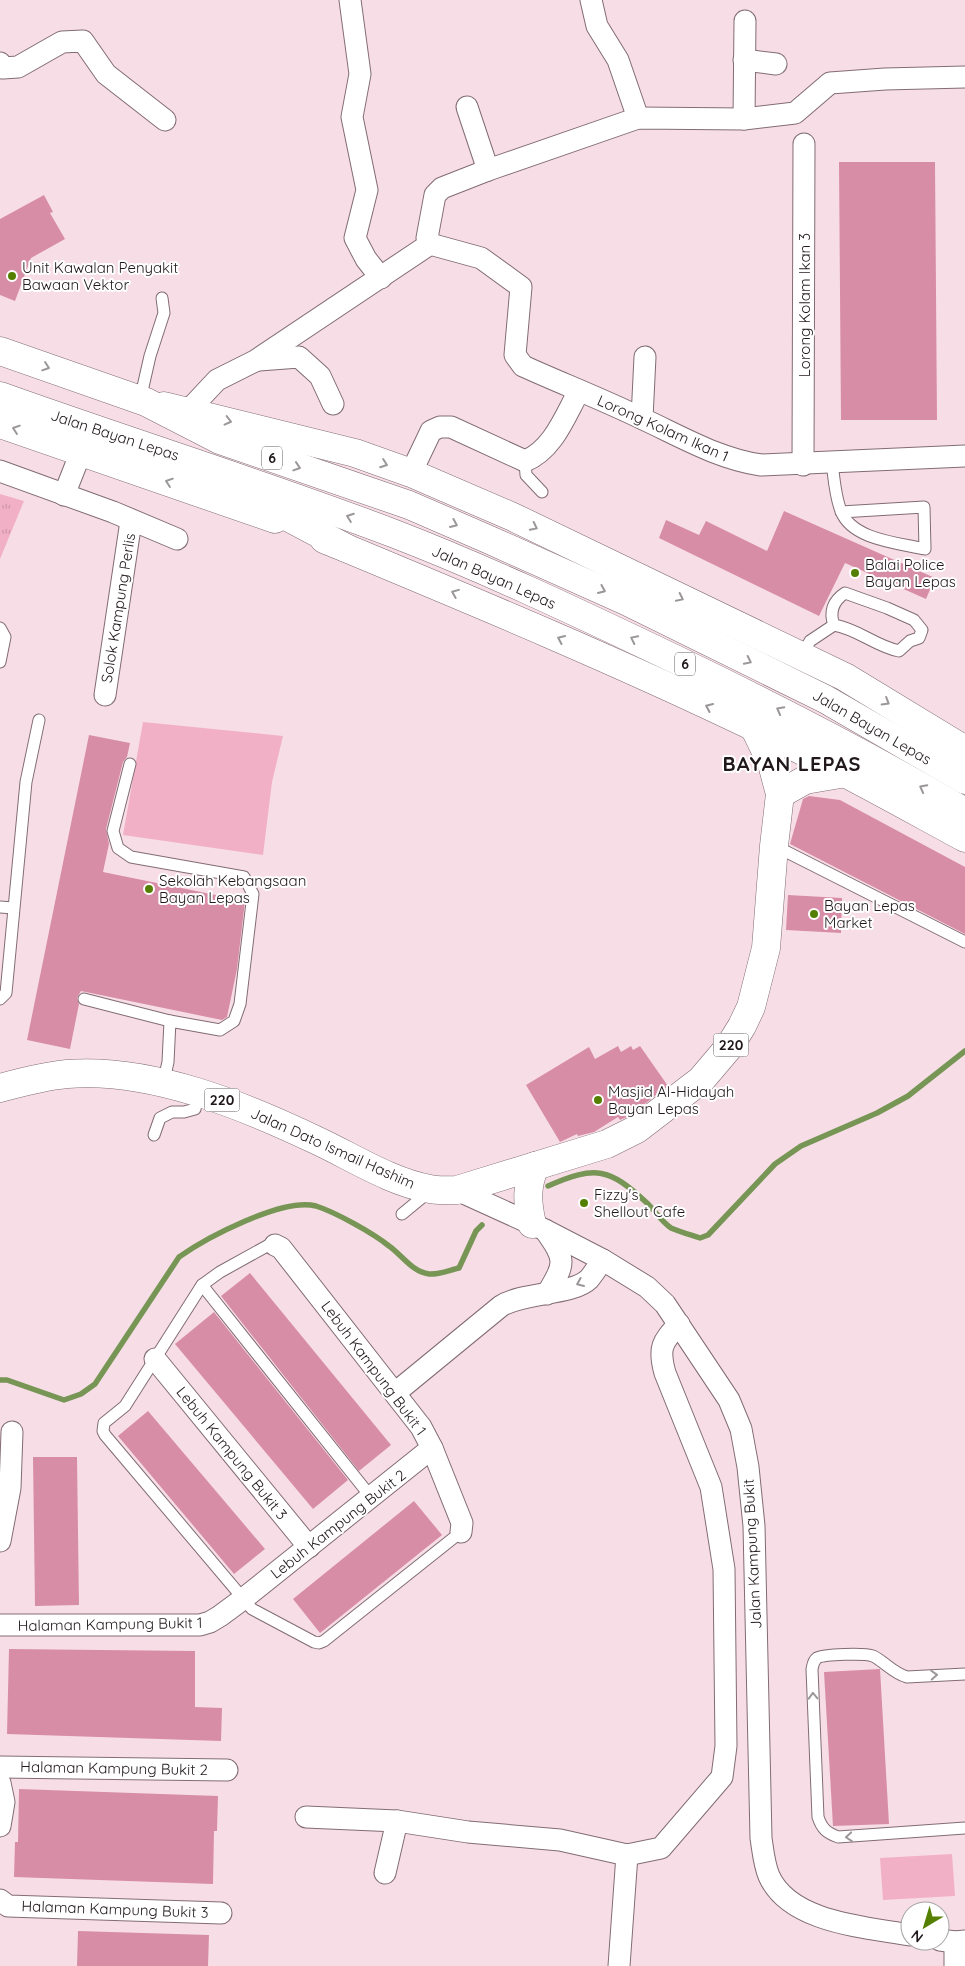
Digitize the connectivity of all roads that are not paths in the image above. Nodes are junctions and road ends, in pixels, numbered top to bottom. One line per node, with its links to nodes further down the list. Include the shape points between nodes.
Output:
1 (350, 0): 15 (street, via 360,74 352,117 367,190 356,238 366,259)
2 (591, 0): 9 (street, via 597,26 618,60)
3 (745, 21): 4 (street)
4 (744, 60): 6 (street); 10 (street)
5 (0, 62): 11 (street, via 3,68 18,67 62,42 83,41 106,74)
6 (776, 64)
7 (965, 77): 10 (street, via 830,83 795,113)
8 (467, 107): 13 (street)
9 (638, 118): 10 (street); 13 (street)
10 (744, 119)
11 (165, 120)
12 (804, 144): 32 (street, Lorong Kolam Ikan 3)
13 (488, 170): 14 (street, via 438,191 427,238)
14 (430, 244): 15 (street); 20 (street, Lorong Kolam Ikan 1, via 481,258 521,287 515,356 523,366)
15 (381, 278): 19 (street)
16 (162, 298): 22 (lane, via 164,312 150,356)
17 (0, 351): 22 (main road, Jalan Bayan Lepas / 6, one-way to 22)
18 (645, 357): 25 (street)
19 (255, 361): 23 (street, via 299,356 320,376); 24 (street, via 217,380)
20 (578, 391): 25 (street, Lorong Kolam Ikan 1); 30 (street, via 549,444)
21 (0, 396): 27 (main road, Jalan Bayan Lepas / 6)
22 (143, 401): 24 (main road, Jalan Bayan Lepas); 51 (main road, Jalan Bayan Lepas / 6, one-way to 51, via 220,440 409,505 626,601 826,699)
23 (333, 404)
24 (188, 411): 34 (main road, Jalan Bayan Lepas, one-way to 34, via 355,453)
25 (642, 418): 32 (street, Lorong Kolam Ikan 1, via 720,456 761,465)
26 (0, 424): 28 (main road, one-way to 26)
27 (130, 440): 40 (main road, via 173,463 262,502); 53 (main road, Jalan Bayan Lepas / 6, one-way to 27, via 772,706 477,568 396,534)
28 (81, 452): 36 (street); 40 (main road, one-way to 28, via 277,519)
29 (965, 456): 31 (street, Lorong Kolam Ikan 1)
30 (526, 461): 34 (street, via 451,427 440,427 431,431); 35 (lane, via 526,476)
31 (832, 462): 32 (street, Lorong Kolam Ikan 1); 37 (lane)
32 (803, 465)
33 (0, 472): 36 (street)
34 (411, 473): 43 (main road, Jalan Bayan Lepas, one-way to 43, via 513,517)
35 (542, 492)
36 (64, 495): 38 (street)
37 (841, 512): 37 (lane, via 847,522 866,535 925,549 924,507)
38 (131, 521): 39 (street); 45 (street, Solok Kampung Perlis)
39 (177, 539)
40 (346, 548): 47 (main road, Jalan Bayan Lepas, one-way to 40, via 500,611)
41 (834, 625): 41 (lane, via 847,627 898,651 919,638 922,630 914,620 845,593 836,599 831,615); 43 (lane, via 810,641)
42 (0, 628): 44 (lane, via 5,637)
43 (801, 656): 48 (main road, Jalan Bayan Lepas, one-way to 48, via 845,677)
44 (0, 662)
45 (105, 695)
46 (39, 720): 57 (lane, via 26,782)
47 (754, 727): 50 (main road, Jalan Bayan Lepas); 52 (main road, 220, via 772,764)
48 (965, 750)
49 (130, 764): 61 (lane, via 113,831 118,848 132,857 244,877 253,894 240,1004 234,1021 220,1030)
50 (846, 774): 52 (main road, via 805,780); 54 (main road, Jalan Bayan Lepas)
51 (965, 780)
52 (780, 794): 55 (main road, 220)
53 (965, 812)
54 (965, 838)
55 (774, 846): 58 (lane); 66 (main road, 220, via 766,948 751,1007 729,1047 701,1080 637,1129 607,1144)
56 (0, 907): 57 (lane)
57 (13, 908): 59 (lane, via 6,993)
58 (965, 942)
59 (0, 999)
60 (84, 999): 61 (lane)
61 (170, 1021): 62 (lane, via 168,1062)
62 (163, 1084): 63 (main road, Jalan Dato Ismail Hashim / 220, via 141,1078 67,1074); 64 (main road, Jalan Dato Ismail Hashim / 220)
63 (0, 1088)
64 (199, 1092): 65 (lane, via 195,1109 172,1112 160,1118); 67 (main road, Jalan Dato Ismail Hashim / 220, via 312,1138 401,1181)
65 (154, 1135)
66 (535, 1166): 67 (main road, 220); 69 (main road, via 527,1194)
67 (444, 1190): 68 (lane); 69 (street, Jalan Kampung Bukit)
68 (402, 1214)
69 (538, 1227): 71 (street, Jalan Kampung Bukit); 73 (street, via 560,1252 560,1272)
70 (275, 1245): 72 (lane, via 267,1246); 76 (street, Lebuh Kampung Bukit 1, via 282,1248)
71 (603, 1260): 73 (street, one-way to 73, via 583,1283); 74 (street, Jalan Kampung Bukit, via 647,1287)
72 (202, 1285): 75 (lane); 79 (lane)
73 (547, 1294): 76 (street, via 515,1299 501,1306)
74 (679, 1324): 93 (street, via 666,1337 661,1357 711,1487 724,1569 726,1746 722,1777 661,1848); 97 (street, Jalan Kampung Bukit, via 730,1400 748,1467 754,1526 761,1838 769,1877 778,1890 810,1913 840,1923)
75 (156, 1359): 82 (street, Lebuh Kampung Bukit 3); 83 (lane, via 125,1406 104,1423 103,1431)
76 (395, 1394): 78 (street, Lebuh Kampung Bukit 1)
77 (12, 1432): 81 (street, via 10,1488)
78 (432, 1448): 79 (street, Lebuh Kampung Bukit 2); 80 (street, Lebuh Kampung Bukit 1, via 462,1523)
79 (371, 1497): 82 (street, Lebuh Kampung Bukit 2)
80 (461, 1532): 83 (lane, via 319,1643 258,1614)
81 (0, 1542)
82 (309, 1547): 83 (street, Lebuh Kampung Bukit 2)
83 (243, 1599): 84 (street, Halaman Kampung Bukit 1, via 210,1622 200,1624)
84 (0, 1625)
85 (965, 1674): 92 (lane, one-way to 85, via 838,1837 821,1827 812,1669 820,1657 862,1654 871,1656 899,1675)
86 (0, 1766): 87 (street, Halaman Kampung Bukit 2)
87 (227, 1770)
88 (0, 1783): 91 (street, via 4,1802)
89 (306, 1817): 90 (street)
90 (397, 1821): 93 (street, via 468,1832 560,1840); 94 (street)
91 (0, 1826)
92 (965, 1828)
93 (627, 1855): 99 (street)
94 (385, 1873)
95 (4, 1903): 96 (street, Halaman Kampung Bukit 3)
96 (221, 1913)
97 (900, 1933)
98 (953, 1941): 100 (street)
99 (619, 1966)
100 (955, 1966)

